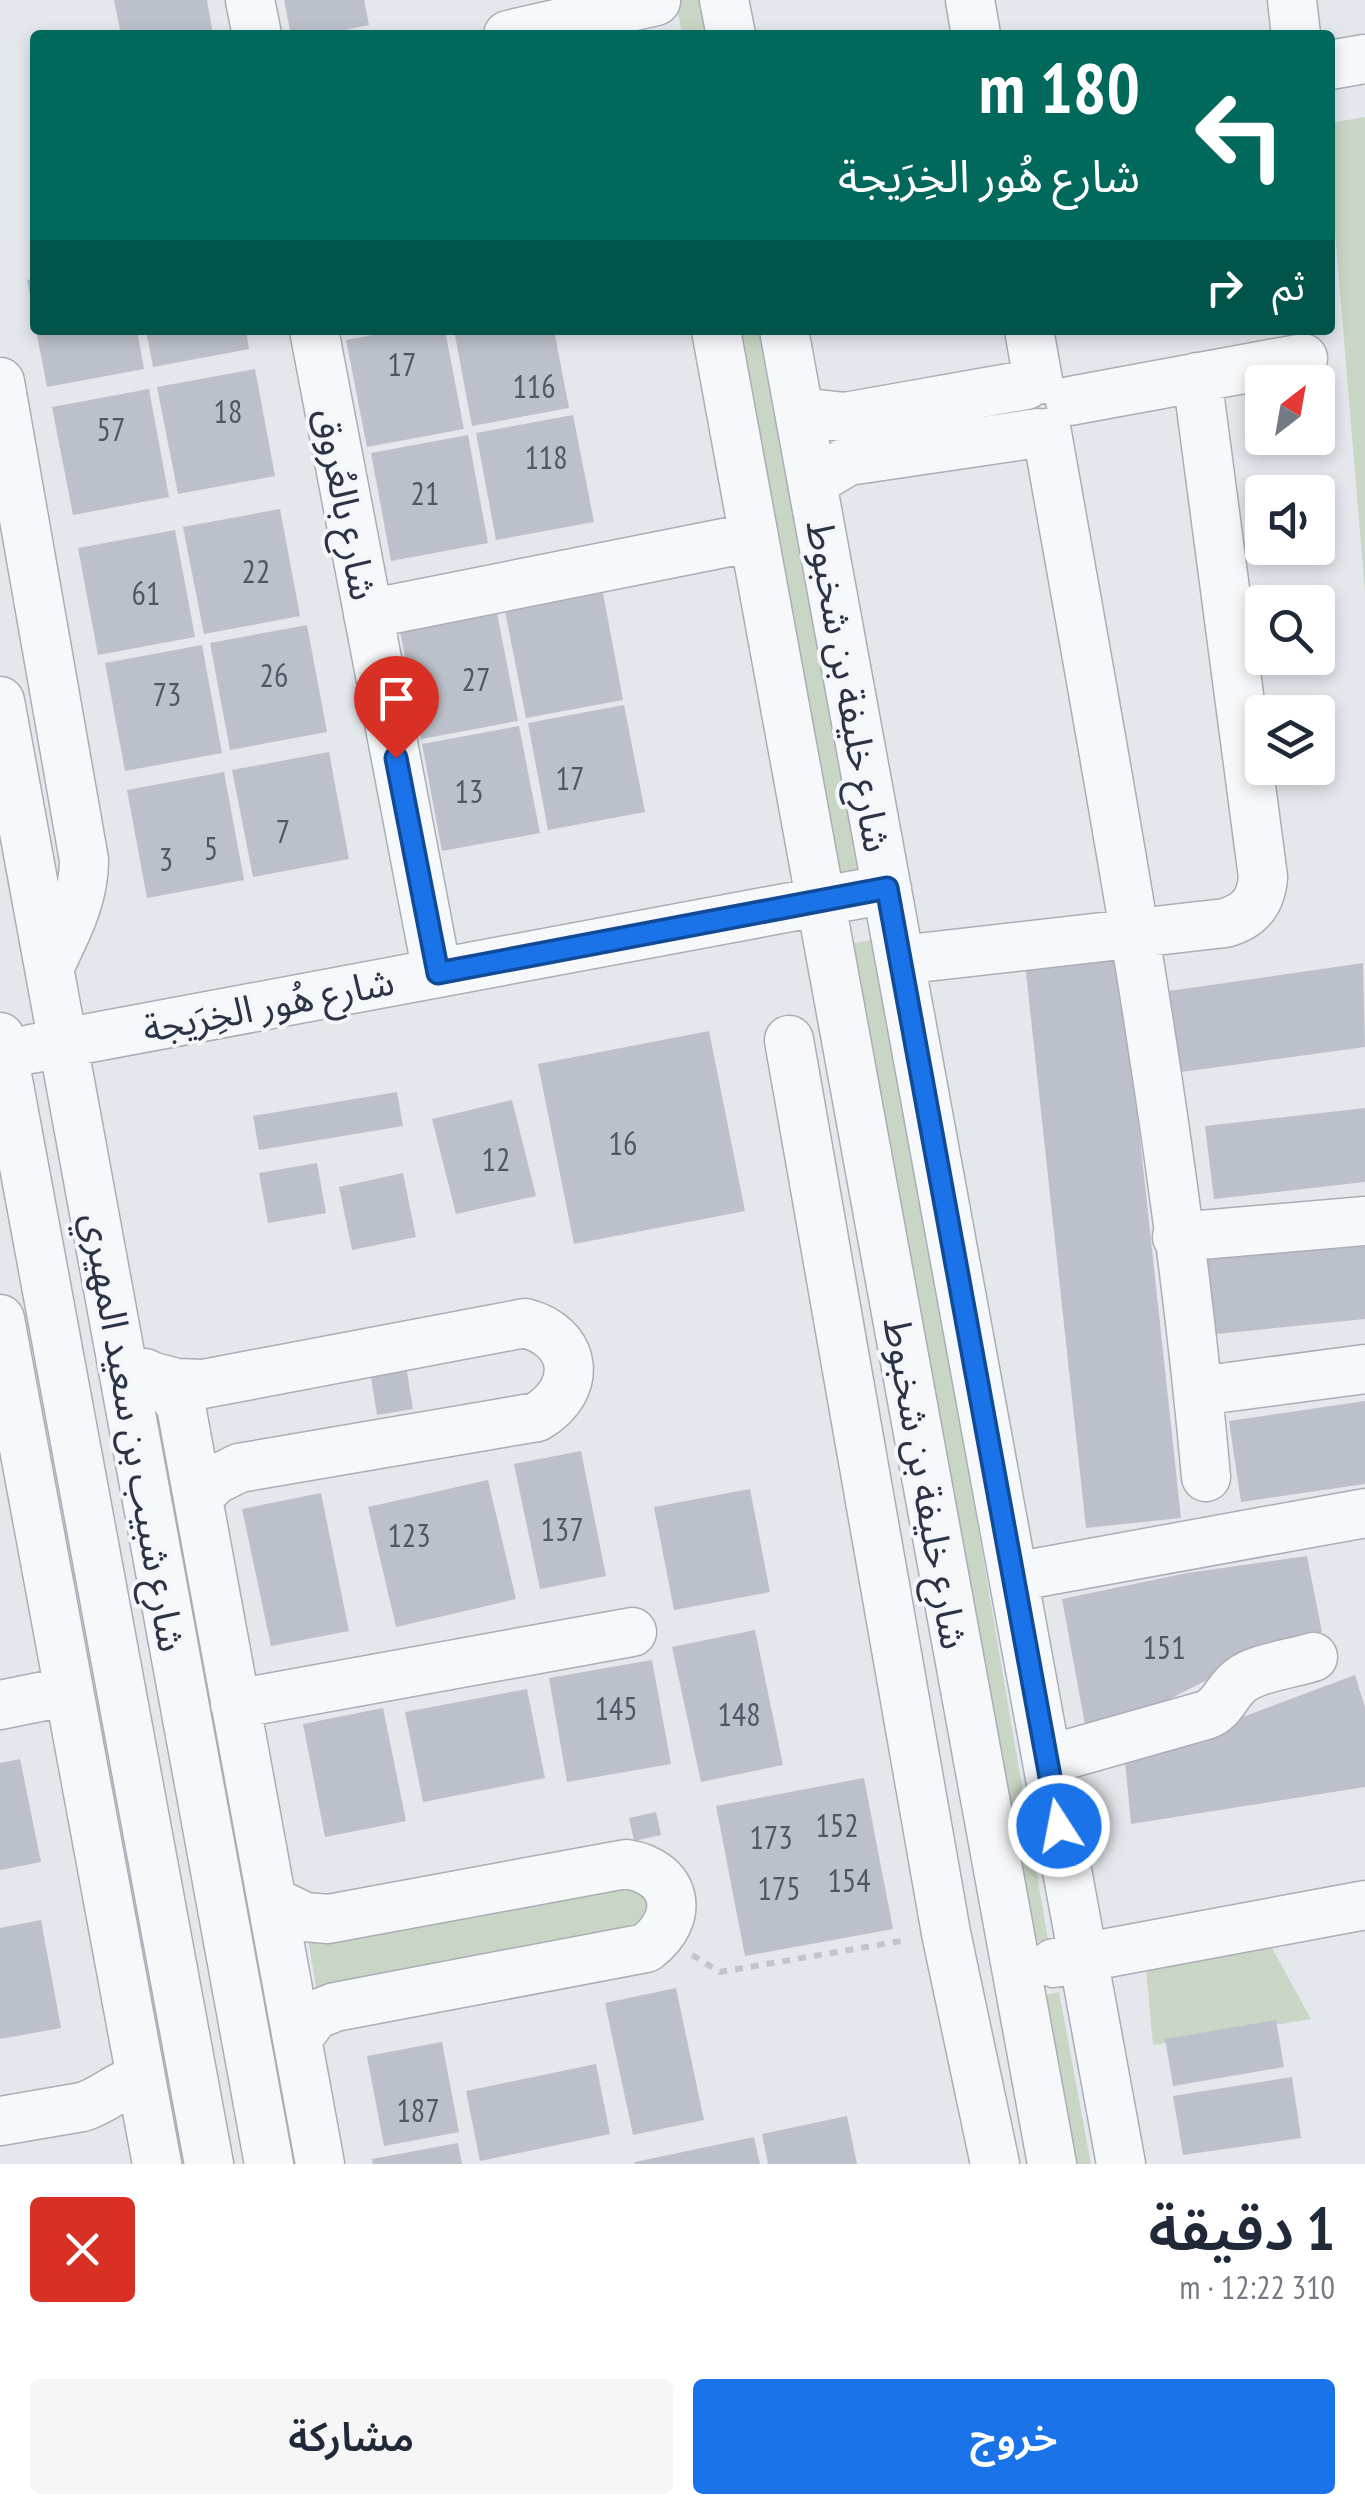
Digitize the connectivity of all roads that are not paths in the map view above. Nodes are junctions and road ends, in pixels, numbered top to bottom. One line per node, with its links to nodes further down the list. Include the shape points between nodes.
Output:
1 (250, 0): 6 (street)
2 (656, 0): 7 (street); 8 (street)
3 (724, 0): 9 (street)
4 (970, 0): 10 (street)
5 (1292, 0): 11 (street)
6 (256, 30)
7 (529, 30)
8 (661, 30)
9 (729, 30)
10 (975, 30)
11 (1295, 30)
12 (1365, 58): 13 (street)
13 (1335, 63)
14 (315, 335): 25 (street, شارع بالعُروق)
15 (717, 335): 24 (street, شارع خليفة بن شخبوط)
16 (785, 335): 22 (street, شارع خليفة بن شخبوط)
17 (1030, 335): 21 (street)
18 (1304, 358): 19 (street)
19 (1197, 377): 21 (street); 29 (street, via 1264,877 1262,894 1240,918)
20 (0, 382): 31 (street, via 84,860 76,911)
21 (1044, 406): 22 (street, via 845,417); 23 (street, via 848,461); 29 (street)
22 (799, 412): 23 (street, شارع خليفة بن شخبوط)
23 (813, 482): 27 (street, شارع خليفة بن شخبوط)
24 (754, 537): 25 (street); 28 (street, شارع خليفة بن شخبوط)
25 (368, 614): 32 (street, شارع بالعُروق)
26 (0, 700): 31 (street, شارع شبيب بن سعيد المهيري)
27 (887, 888): 28 (street, شارع هُور الخِرَيجة); 30 (street, شارع خليفة بن شخبوط)
28 (821, 901): 32 (street, شارع هُور الخِرَيجة); 36 (street, شارع خليفة بن شخبوط)
29 (1135, 933): 30 (street); 38 (street)
30 (900, 960): 49 (street, شارع خليفة بن شخبوط)
31 (49, 968): 34 (street, شارع شبيب بن سعيد المهيري)
32 (438, 973): 34 (street, شارع هُور الخِرَيجة)
33 (789, 1040): 39 (street)
34 (63, 1043): 35 (street, شارع هُور الخِرَيجة); 41 (street, شارع شبيب بن سعيد المهيري)
35 (2, 1046): 44 (street, شارع شبيب بن سعيد المهيري)
36 (874, 1189): 39 (street); 59 (street, شارع خليفة بن شخبوط)
37 (1365, 1221): 38 (street)
38 (1177, 1237): 43 (street)
39 (827, 1259): 69 (street, via 946,1933)
40 (1, 1326): 46 (street)
41 (138, 1369): 47 (street, via 167,1385 180,1406); 47 (street, شارع شبيب بن سعيد المهيري, via 176,1383 203,1384 525,1323 544,1328 567,1356 564,1393 537,1417 239,1468); 62 (street, شارع شبيب بن سعيد المهيري)
42 (1365, 1369): 43 (street)
43 (1198, 1391): 45 (street)
44 (80, 1469): 46 (street); 63 (street, شارع شبيب بن سعيد المهيري)
45 (1206, 1477)
46 (30, 1480): 52 (street)
47 (198, 1498): 53 (street)
48 (1365, 1512): 49 (street)
49 (1014, 1577): 55 (street, شارع خليفة بن شخبوط)
50 (632, 1632): 53 (street)
51 (1313, 1657): 55 (street, via 1248,1676 1206,1715)
52 (69, 1691): 54 (street); 61 (street)
53 (236, 1704): 56 (street)
54 (0, 1705)
55 (1047, 1760): 58 (street, شارع خليفة بن شخبوط)
56 (272, 1900): 60 (street); 60 (street, via 328,1919 626,1864 646,1867 671,1898 671,1918 646,1948 335,2006 316,2015)
57 (1365, 1906): 58 (street)
58 (1083, 1958): 59 (street); 71 (street, شارع خليفة بن شخبوط)
59 (1016, 1970): 70 (street, شارع خليفة بن شخبوط)
60 (297, 2039): 68 (street)
61 (141, 2080): 64 (street, via 82,2107); 65 (street)
62 (257, 2098): 63 (street); 67 (street, شارع شبيب بن سعيد المهيري)
63 (200, 2111): 66 (street, شارع شبيب بن سعيد المهيري)
64 (0, 2121)
65 (156, 2164)
66 (210, 2164)
67 (269, 2164)
68 (320, 2164)
69 (994, 2164)
70 (1052, 2164)
71 (1121, 2164)

